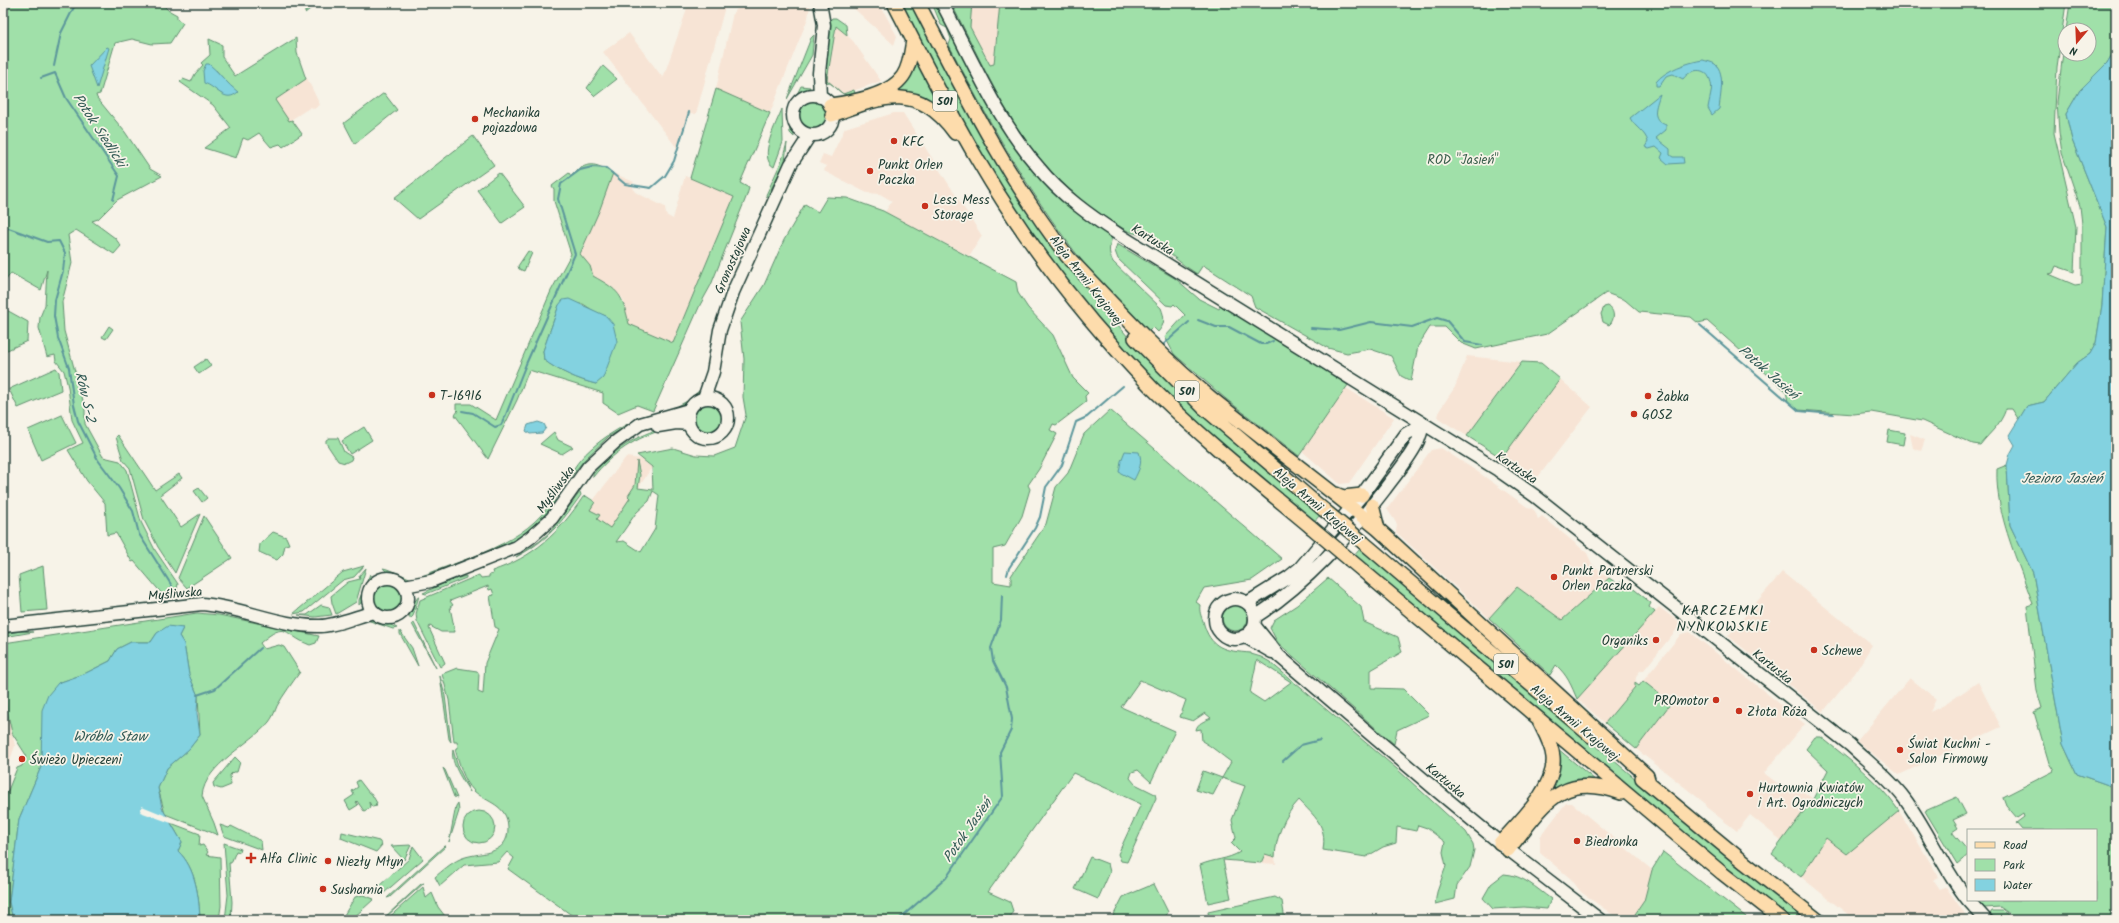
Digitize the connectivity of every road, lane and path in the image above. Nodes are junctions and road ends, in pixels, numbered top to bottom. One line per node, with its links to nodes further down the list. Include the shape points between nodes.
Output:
1 (820, 3): 6 (street, via 824,25 818,73)
2 (894, 3): 5 (main road, Aleja Armii Krajowej / 501)
3 (918, 3): 9 (main road, Aleja Armii Krajowej / 501, via 1004,163)
4 (942, 3): 13 (street, Kartuska, via 1006,123 1039,169 1087,214)
5 (913, 40): 6 (main road, via 904,75 894,86 871,95); 8 (main road, Aleja Armii Krajowej / 501)
6 (823, 103): 7 (street, via 830,124 824,131); 7 (street, via 799,100 794,110 794,121); 8 (main road, via 909,98 929,106 938,113)
7 (805, 133): 10 (street, Gronostajowa, via 726,310 716,349)
8 (978, 161): 30 (main road, Aleja Armii Krajowej / 501, bridge, via 1050,269 1127,361 1181,416)
9 (1066, 255): 15 (main road, via 1134,326 1210,397); 31 (main road, Aleja Armii Krajowej / 501, bridge, via 1160,366 1203,407)
10 (710, 398): 11 (street, via 695,402); 12 (street, via 725,406 727,411 728,422 722,432 712,438 701,437)
11 (689, 410): 12 (street); 14 (street, Myśliwska, via 640,424)
12 (689, 424): 14 (street, Myśliwska, via 661,425)
13 (1423, 424): 16 (street, via 1406,434); 17 (street, via 1418,441); 34 (street, Kartuska, via 1520,484 1850,745 1904,798)
14 (630, 433): 21 (street, Myśliwska, via 600,454 552,518 532,537 517,547)
15 (1336, 494): 16 (main road, via 1343,497); 18 (main road)
16 (1362, 495): 18 (street)
17 (1372, 505): 19 (street); 20 (main road)
18 (1352, 508): 19 (main road); 24 (street, via 1300,568 1284,581)
19 (1362, 516): 20 (main road); 26 (street, via 1308,576)
20 (1378, 529): 31 (main road, via 1647,776)
21 (431, 581): 22 (street, Myśliwska); 23 (street, Myśliwska)
22 (404, 586): 23 (street); 25 (street, via 391,578 378,580 369,591)
23 (408, 597): 25 (street, via 406,606 397,616 386,618)
24 (1247, 603): 26 (street); 28 (street, via 1229,600 1218,608 1215,614 1215,622 1222,634 1237,639)
25 (371, 607): 27 (street, Myśliwska, via 347,619 322,626 304,626 202,604)
26 (1254, 621): 28 (street); 29 (street, Kartuska)
27 (3, 626)
28 (1244, 636): 29 (street, Kartuska)
29 (1279, 656): 33 (street, Kartuska)
30 (1538, 720): 32 (main road, Aleja Armii Krajowej / 501); 33 (main road, via 1550,744 1553,757 1550,780)
31 (1649, 784): 38 (main road, Aleja Armii Krajowej / 501)
32 (1630, 797): 33 (main road, via 1608,788 1589,785 1577,786 1559,793); 37 (main road, Aleja Armii Krajowej / 501)
33 (1504, 847): 36 (street, Kartuska)
34 (1967, 898)
35 (1969, 901): 39 (street, Kartuska)
36 (1600, 920)
37 (1782, 920)
38 (1818, 920)
39 (1986, 920)

